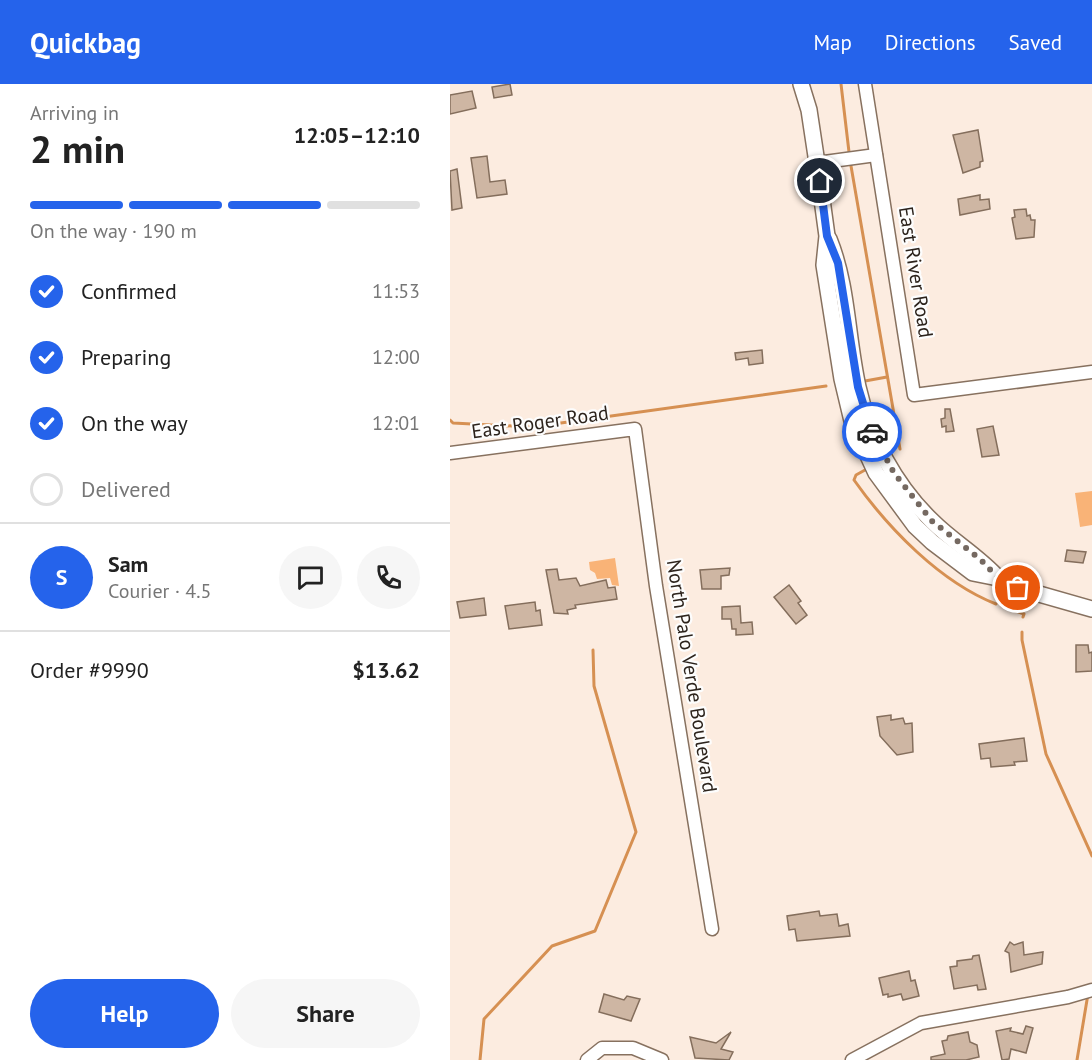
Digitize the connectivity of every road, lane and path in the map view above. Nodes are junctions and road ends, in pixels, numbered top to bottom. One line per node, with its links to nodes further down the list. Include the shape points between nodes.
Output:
1 (801, 84): 4 (main road)
2 (811, 84): 4 (main road)
3 (865, 84): 5 (street, East River Road)
4 (809, 110): 6 (main road)
5 (876, 155): 6 (street); 7 (street, East River Road, via 914,395)
6 (817, 163): 10 (main road, via 827,236 824,265 842,379 852,421 867,457 893,499 932,542 973,573)
7 (1092, 372)
8 (635, 429): 9 (street, East Roger Road); 11 (street, North Palo Verde Boulevard)
9 (450, 453)
10 (1092, 609)
11 (712, 929)
12 (1092, 990): 15 (street, via 921,1023)
13 (587, 1060): 14 (street, via 602,1048 633,1048)
14 (662, 1060)
15 (852, 1060)

